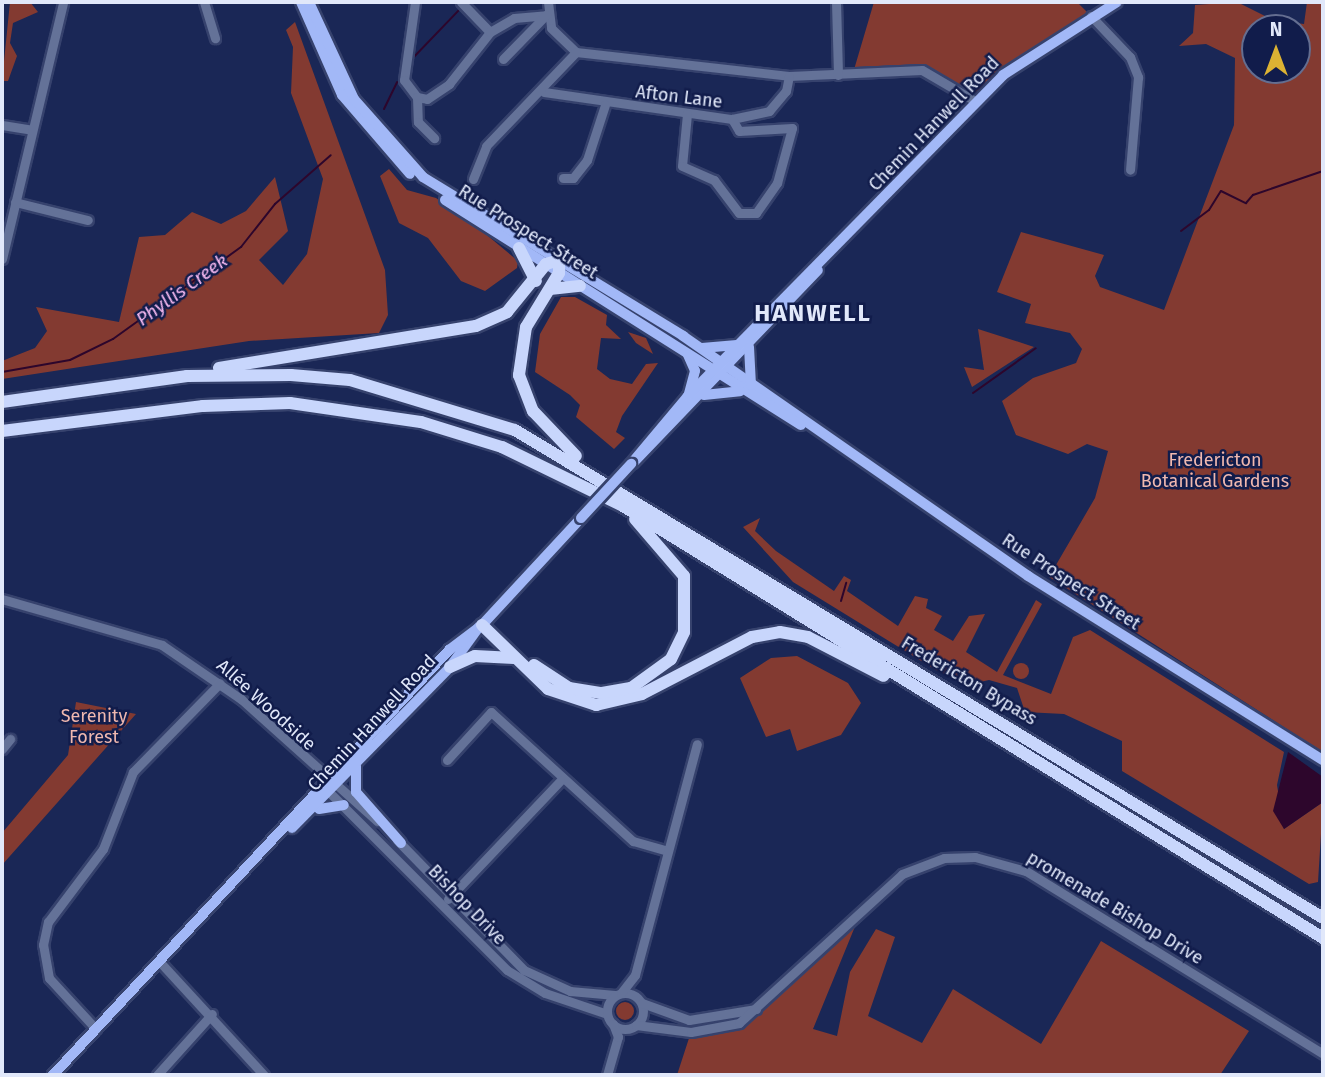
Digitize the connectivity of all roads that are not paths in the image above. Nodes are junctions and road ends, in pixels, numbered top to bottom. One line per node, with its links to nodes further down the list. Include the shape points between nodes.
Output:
1 (63, 2): 25 (street)
2 (204, 2): 13 (street)
3 (301, 2): 32 (main road, Rue Prospect Street, via 330,74 379,144 419,181)
4 (309, 2): 34 (main road, Rue Prospect Street, via 340,76 398,154 443,192)
5 (415, 2): 19 (street, via 402,63 404,80)
6 (461, 2): 12 (street)
7 (548, 2): 10 (street)
8 (836, 2): 16 (street)
9 (1117, 2): 11 (main road, Chemin Hanwell Road)
10 (546, 15): 12 (street, via 514,18); 14 (street, via 557,37); 15 (street)
11 (1091, 16): 20 (main road, Chemin Hanwell Road, via 1038,48); 27 (street, via 1130,57 1138,77)
12 (490, 33): 19 (street, via 437,96)
13 (215, 37)
14 (576, 52): 17 (street); 18 (street)
15 (503, 59)
16 (838, 75): 17 (street); 20 (street, via 922,70)
17 (789, 76): 23 (street, Afton Lane, via 786,91 769,111)
18 (544, 92): 21 (street, Afton Lane); 29 (street, via 486,146)
19 (417, 97): 26 (street, via 418,122)
20 (975, 101): 39 (main road, Chemin Hanwell Road)
21 (605, 105): 22 (street, Afton Lane); 28 (street, via 587,160 573,177)
22 (687, 114): 23 (street, Afton Lane); 23 (street, via 682,166 714,180 739,213 756,214 777,183 792,128 739,131)
23 (732, 119)
24 (2, 125): 25 (street)
25 (32, 130): 30 (street)
26 (434, 138)
27 (1130, 170)
28 (563, 178)
29 (473, 179)
30 (15, 202): 31 (street); 33 (street)
31 (88, 220)
32 (519, 248): 34 (main road, Rue Prospect Street); 36 (highway)
33 (2, 259)
34 (552, 262): 35 (highway); 36 (highway); 40 (main road, Rue Prospect Street)
35 (559, 273): 37 (main road, Rue Prospect Street); 38 (highway)
36 (536, 281): 43 (highway, via 507,312 454,333 256,360)
37 (580, 286): 38 (highway); 41 (main road, Rue Prospect Street)
38 (550, 289): 50 (highway, via 526,327 519,375 546,429)
39 (744, 345): 40 (main road); 42 (main road, Chemin Hanwell Road); 44 (main road)
40 (699, 347): 42 (main road, Rue Prospect Street)
41 (687, 353): 42 (main road, Rue Prospect Street); 45 (main road, via 695,371)
42 (721, 369): 44 (main road, Rue Prospect Street); 45 (main road, Chemin Hanwell Road); 46 (main road, Chemin Hanwell Road)
43 (187, 376): 47 (highway); 50 (highway, via 351,380 515,430)
44 (748, 388): 46 (main road); 62 (main road, Rue Prospect Street, via 1078,609)
45 (688, 396): 49 (main road, Chemin Hanwell Road)
46 (702, 396): 49 (main road, Chemin Hanwell Road)
47 (2, 402)
48 (2, 431): 51 (highway, via 203,407 336,407 481,440)
49 (631, 464): 53 (main road, Chemin Hanwell Road, bridge)
50 (597, 475): 73 (highway, Fredericton Bypass)
51 (622, 506): 53 (highway, via 674,561 687,592 679,646 648,680 618,692 569,688 540,671); 57 (highway, Fredericton Bypass)
52 (2, 599): 56 (street, Allée Woodside, via 122,629 162,645)
53 (483, 624): 54 (highway); 55 (main road, Chemin Hanwell Road); 65 (main road, Chemin Hanwell Road, via 449,650)
54 (514, 658): 55 (highway, via 475,656); 57 (highway, via 567,699 609,704 642,694 752,637 780,632 816,640)
55 (450, 667): 63 (main road, Chemin Hanwell Road)
56 (220, 683): 65 (street, Allée Woodside); 84 (street, via 133,772 103,849 48,922 43,945 49,978)
57 (980, 728): 74 (highway, Fredericton Bypass)
58 (10, 740): 60 (street)
59 (697, 744): 70 (street)
60 (2, 749)
61 (447, 760): 64 (street, via 491,712)
62 (1323, 760)
63 (356, 765): 65 (main road, Chemin Hanwell Road); 69 (main road, via 356,792)
64 (560, 780): 70 (street, via 633,841); 71 (street)
65 (331, 786): 66 (street, Bishop Drive); 67 (main road, Chemin Hanwell Road); 68 (main road, Chemin Hanwell Road); 69 (street, Bishop Drive)
66 (344, 805): 67 (main road); 72 (street, Bishop Drive)
67 (310, 814): 68 (main road, Chemin Hanwell Road)
68 (280, 834): 75 (main road, Chemin Hanwell Road)
69 (401, 843): 71 (street, Bishop Drive)
70 (668, 851): 76 (street)
71 (451, 895): 72 (street); 77 (street, Bishop Drive, via 536,978 582,993)
72 (443, 903): 81 (street, Bishop Drive, via 517,978)
73 (1323, 918)
74 (1323, 938)
75 (159, 961): 80 (street); 84 (main road, Chemin Hanwell Road)
76 (635, 975): 77 (street); 78 (street)
77 (618, 994): 78 (street, Bishop Drive); 81 (street)
78 (640, 1000): 79 (street, via 689,1020); 83 (street)
79 (758, 1009): 83 (street, via 739,1023 707,1031); 86 (street, promenade Bishop Drive, via 902,874 944,859 975,857 1035,876)
80 (212, 1014): 88 (street); 89 (street)
81 (607, 1014): 82 (street)
82 (613, 1024): 83 (street); 85 (street)
83 (634, 1027): 85 (street)
84 (96, 1029): 87 (main road)
85 (618, 1037): 90 (street)
86 (1323, 1054)
87 (53, 1075)
88 (157, 1075)
89 (264, 1075)
90 (607, 1075)

